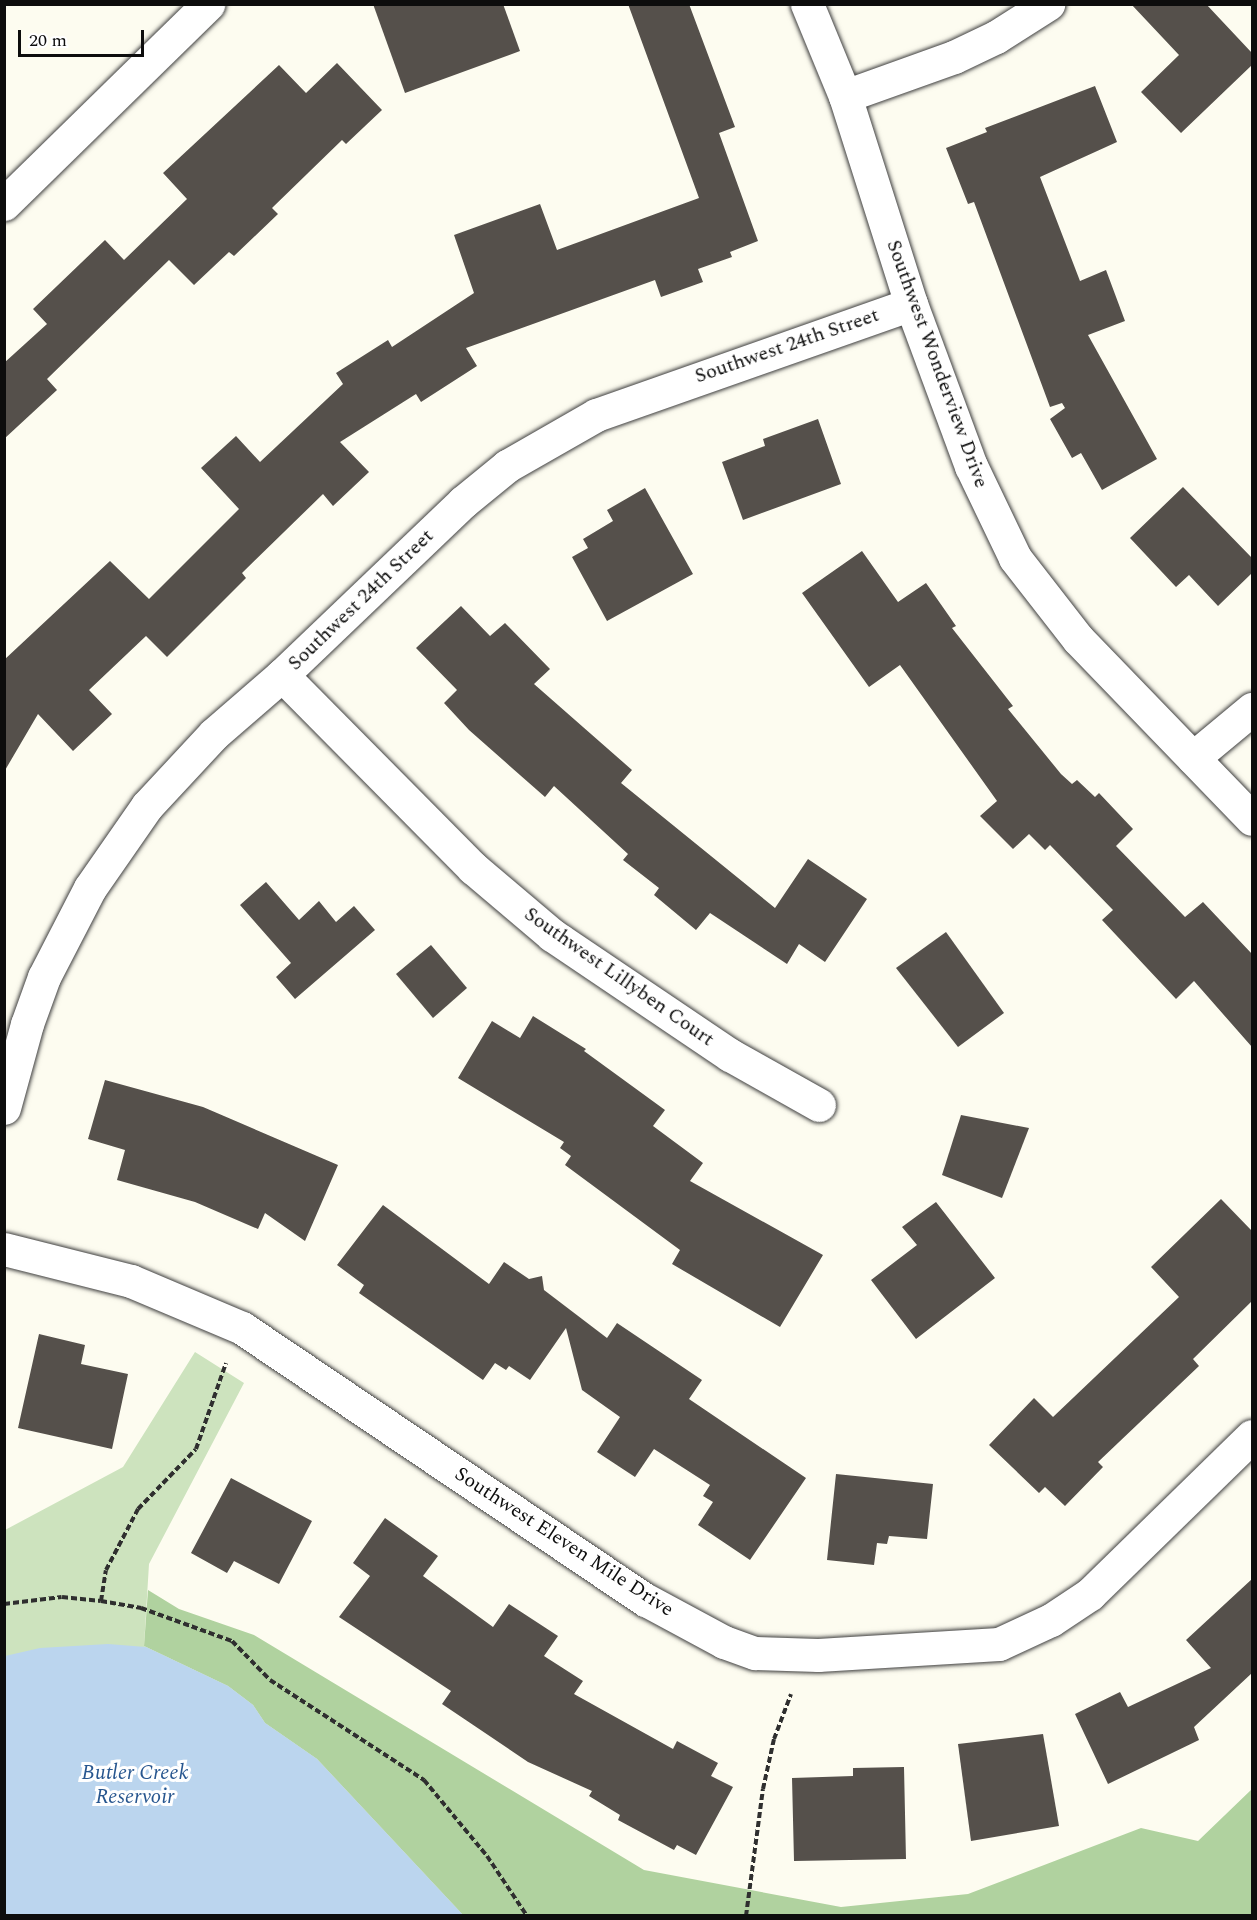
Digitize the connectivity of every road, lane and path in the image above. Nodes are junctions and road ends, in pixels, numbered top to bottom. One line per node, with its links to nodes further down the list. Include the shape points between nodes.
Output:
1 (208, 4): 5 (street)
2 (807, 4): 4 (street, Southwest Wonderview Drive)
3 (1048, 4): 4 (street, via 996,37 954,57)
4 (845, 96): 6 (street, Southwest Wonderview Drive)
5 (4, 204)
6 (911, 304): 7 (street, Southwest 24th Street, via 644,396 550,438 463,502); 9 (street, Southwest Wonderview Drive, via 970,466 1015,558 1078,639)
7 (282, 675): 11 (street, Southwest Lillyben Court, via 473,868 552,935 730,1055); 12 (street, Southwest 24th Street, via 179,769 147,806 90,888 44,977)
8 (1252, 709): 9 (street)
9 (1194, 758): 10 (street, Southwest Wonderview Drive)
10 (1252, 819)
11 (819, 1105)
12 (4, 1108)
13 (4, 1249): 14 (street, Southwest Eleven Mile Drive, via 130,1281)
14 (242, 1328): 16 (path, via 214,1387 196,1449 138,1509 106,1570); 18 (street, Southwest Eleven Mile Drive, via 646,1600 724,1642 755,1653)
15 (1252, 1436): 18 (street, Southwest Eleven Mile Drive, via 1141,1548 1089,1594 1051,1620 999,1644)
16 (100, 1601): 17 (path, via 62,1597); 19 (path, via 141,1608 232,1641 270,1680 423,1780 487,1856)
17 (4, 1604)
18 (818, 1655): 20 (path, via 788,1698 774,1739)
19 (527, 1916)
20 (746, 1916)

